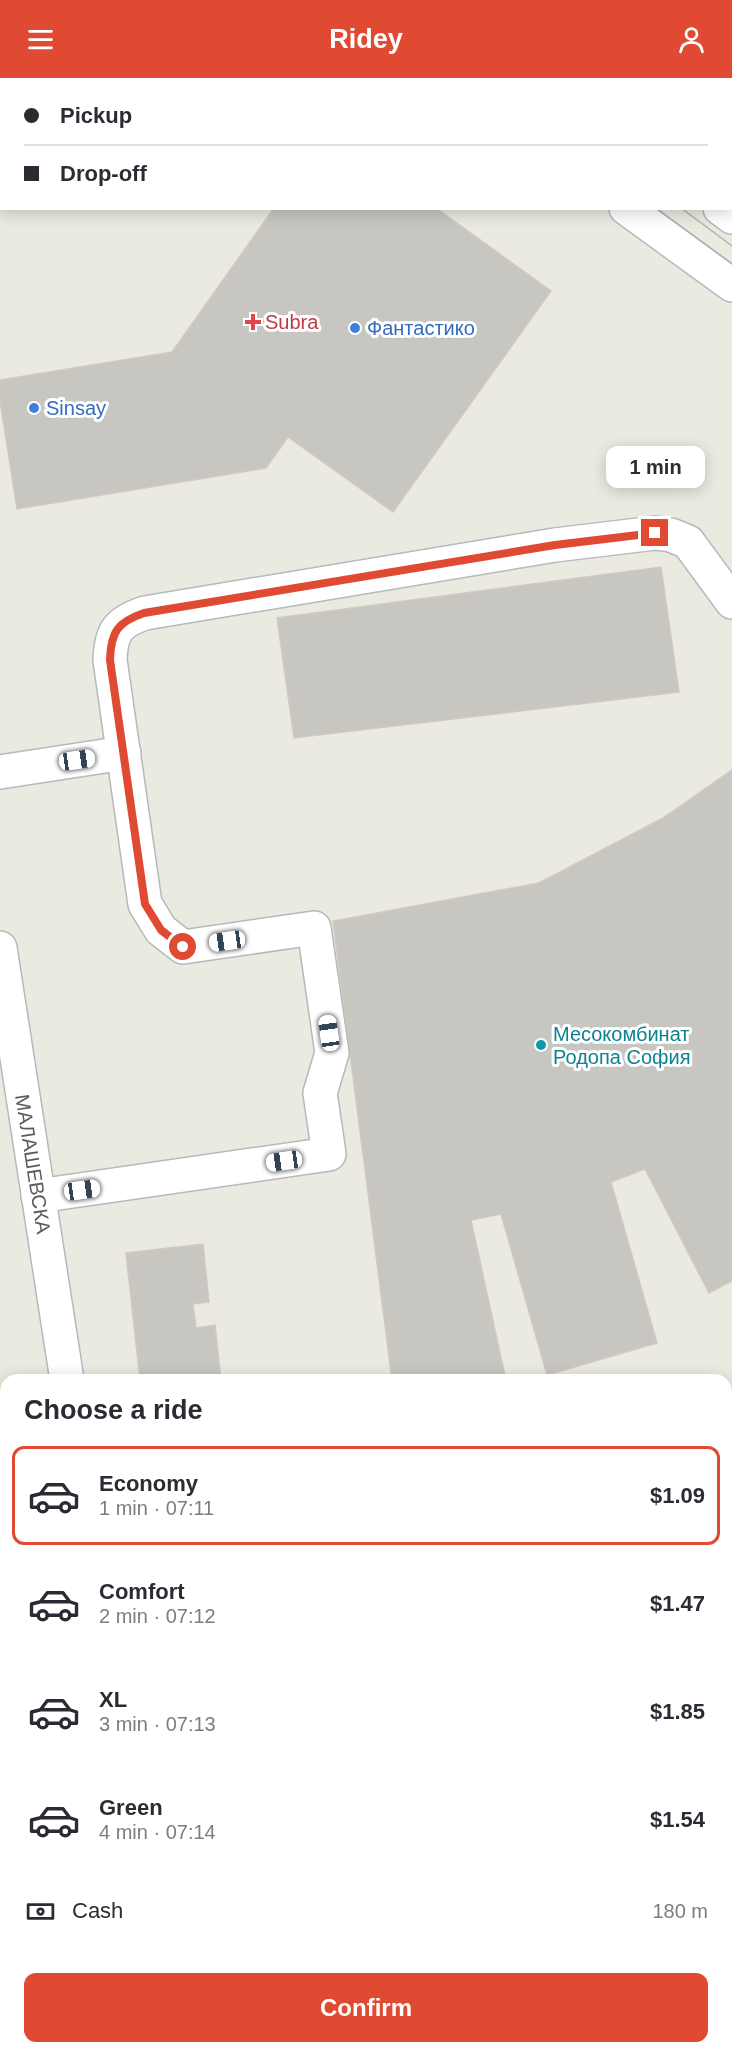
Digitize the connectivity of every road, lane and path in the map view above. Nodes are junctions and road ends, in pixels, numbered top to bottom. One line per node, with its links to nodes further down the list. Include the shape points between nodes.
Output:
1 (629, 210): 2 (street)
2 (732, 285)
3 (732, 602): 4 (street, via 688,542 655,533 555,545 144,613 117,628 111,642 110,660)
4 (124, 753): 5 (street); 7 (street, via 145,904 161,930 183,947 314,928 332,1053 320,1093 329,1154)
5 (0, 772)
6 (0, 948): 7 (street, МАЛАШЕВСКА)
7 (38, 1196): 8 (street, МАЛАШЕВСКА)
8 (66, 1374)

